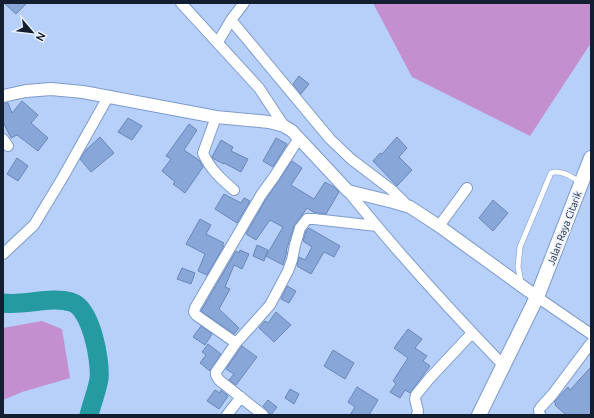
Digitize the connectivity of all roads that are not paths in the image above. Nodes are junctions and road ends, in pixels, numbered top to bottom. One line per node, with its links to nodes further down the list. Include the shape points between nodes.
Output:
1 (181, 3): 4 (street)
2 (244, 3): 3 (street)
3 (229, 24): 4 (street); 15 (street, via 330,139)
4 (219, 40): 8 (street, via 260,88)
5 (3, 96): 6 (street, via 51,89)
6 (108, 97): 7 (street); 18 (street, via 34,225)
7 (216, 117): 8 (street); 13 (street, via 203,153 216,174)
8 (284, 126): 9 (street)
9 (299, 138): 14 (street); 23 (street, via 261,195 195,308 196,315)
10 (591, 158): 11 (main road, Jalan Raya Citarik)
11 (582, 182): 19 (lane, via 561,173 551,173 520,247 518,267); 20 (main road, Jalan Raya Citarik)
12 (467, 188): 17 (street)
13 (234, 190)
14 (348, 192): 15 (street); 16 (street)
15 (410, 207): 17 (street)
16 (377, 226): 21 (street); 23 (street, via 307,219 300,228 288,271 270,305)
17 (440, 226): 19 (street)
18 (3, 254)
19 (522, 285): 20 (street)
20 (537, 296): 22 (street); 25 (main road, Jalan Raya Citarik)
21 (472, 333): 25 (street); 30 (street, via 419,391 415,399)
22 (591, 334)
23 (236, 343): 26 (street, via 216,375)
24 (591, 343): 27 (street)
25 (504, 365): 31 (main road, Jalan Raya Citarik)
26 (241, 397): 28 (street); 29 (street)
27 (540, 411)
28 (227, 415)
29 (263, 415)
30 (417, 415)
31 (479, 415)

